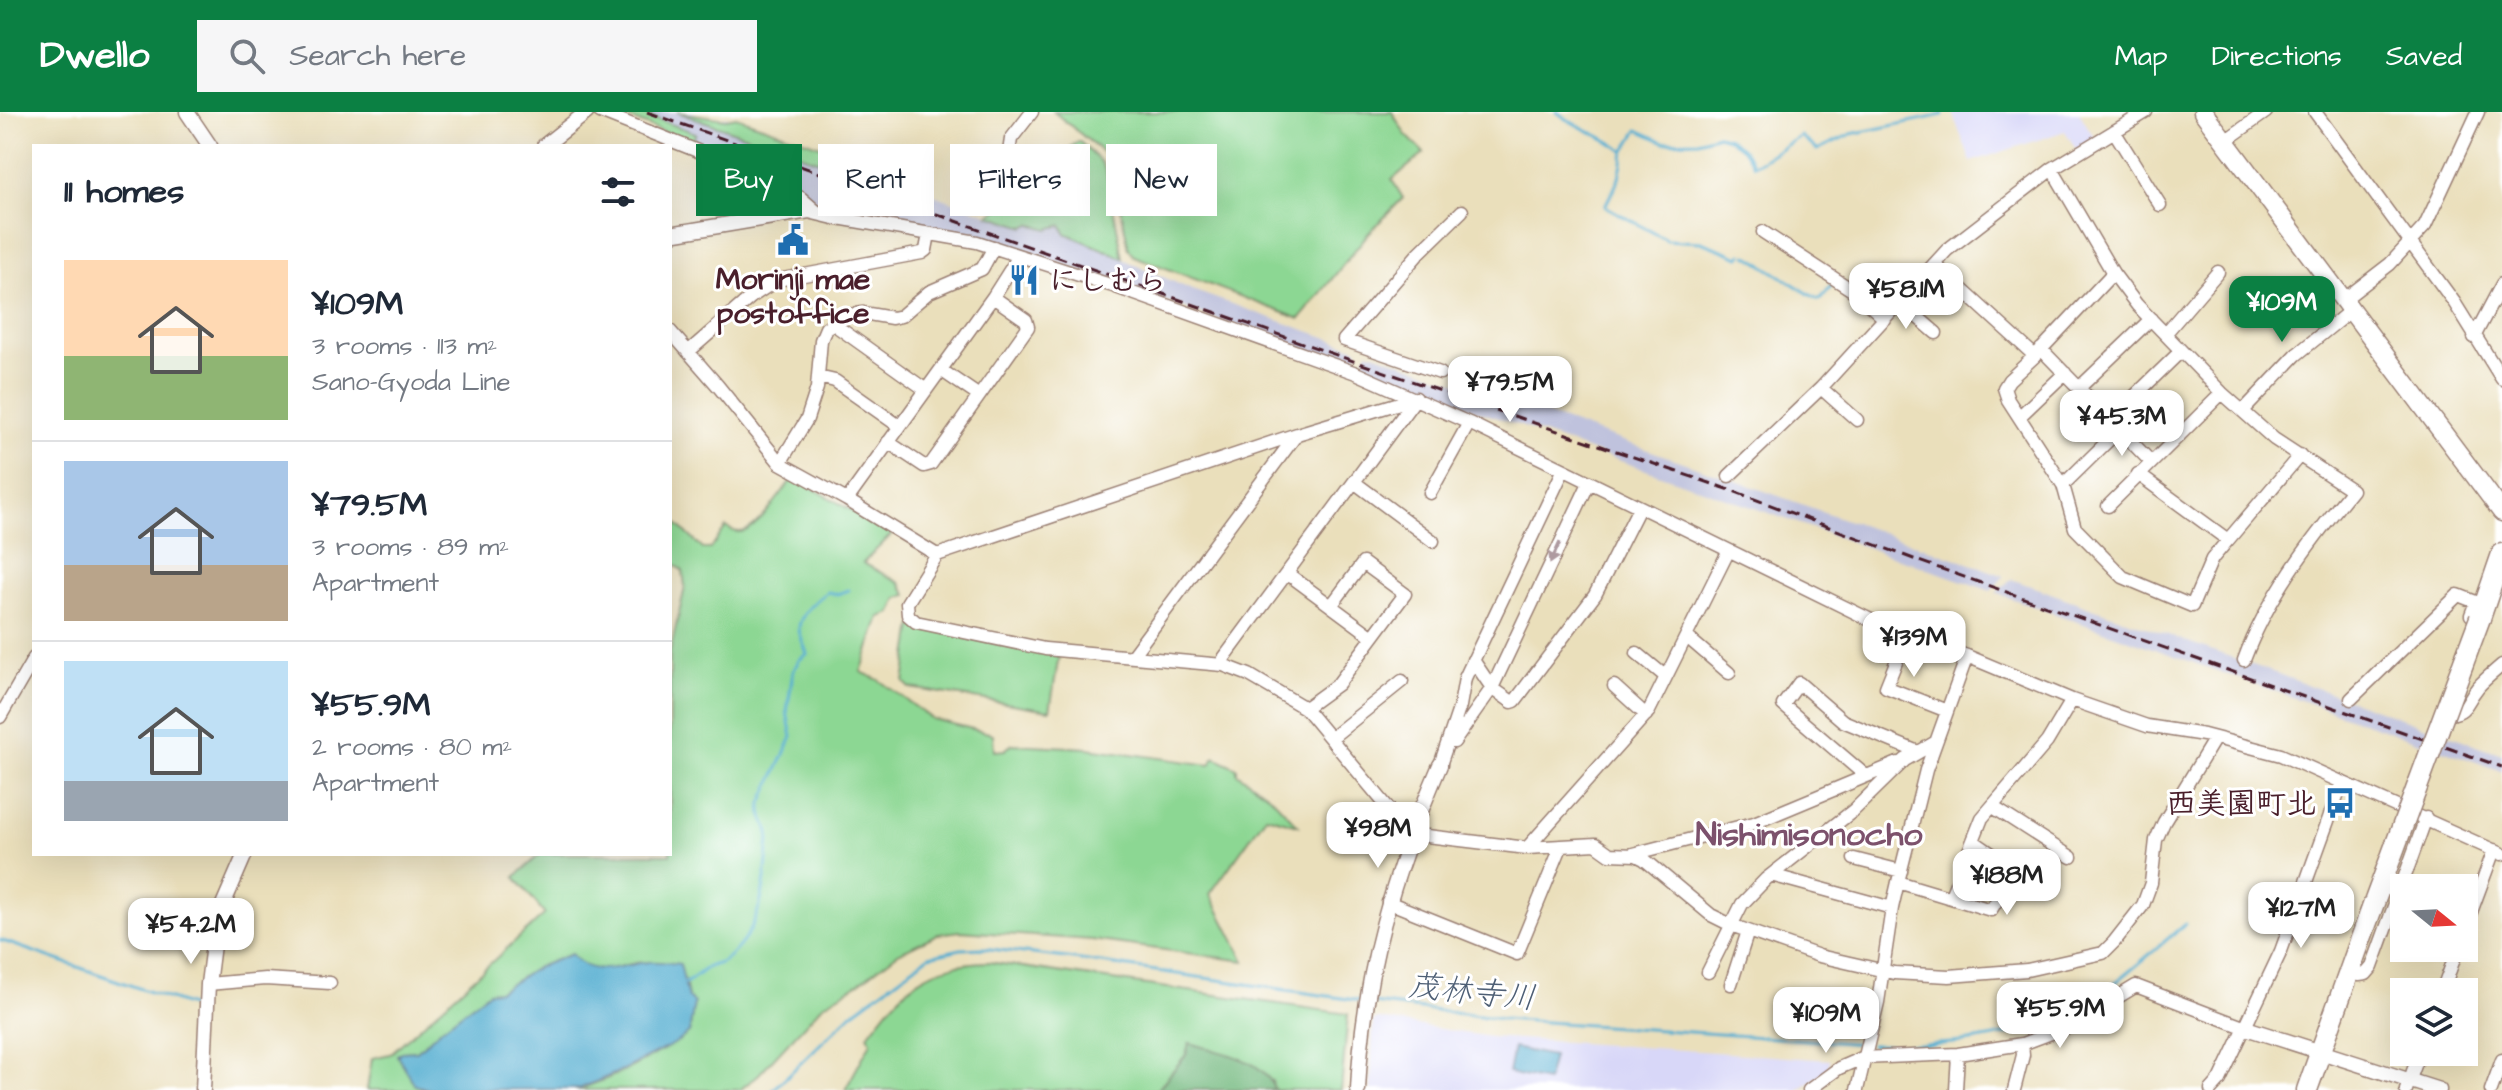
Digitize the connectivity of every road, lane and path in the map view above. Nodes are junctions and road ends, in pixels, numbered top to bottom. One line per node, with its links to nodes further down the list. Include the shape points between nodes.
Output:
1 (187, 112): 12 (street)
2 (587, 112): 13 (street)
3 (600, 112): 18 (street, via 740,168 801,198)
4 (1032, 112): 14 (street)
5 (2146, 112): 10 (street)
6 (2203, 112): 11 (main road)
7 (2266, 112): 11 (street)
8 (2315, 112): 23 (street)
9 (2478, 112): 23 (street, via 2437,203)
10 (2114, 131): 15 (street); 16 (street)
11 (2225, 141): 32 (main road)
12 (209, 144)
13 (547, 144)
14 (1009, 144)
15 (2052, 169): 26 (street); 28 (street)
16 (2160, 205)
17 (1462, 211): 43 (street, via 1344,340)
18 (817, 212): 19 (street); 21 (street)
19 (838, 218): 22 (street)
20 (1763, 232): 33 (street, via 1855,292)
21 (672, 234)
22 (929, 234): 24 (street); 41 (street, via 922,253 777,280)
23 (2411, 243): 32 (street); 39 (street)
24 (994, 247): 25 (street); 35 (street, via 982,269 929,292 901,316 863,313)
25 (1019, 256): 30 (street); 43 (street, via 1240,329)
26 (1934, 264): 31 (street); 42 (street)
27 (2218, 272): 38 (street)
28 (2113, 273): 34 (street); 42 (street)
29 (2502, 284): 39 (street)
30 (993, 297): 44 (street); 53 (street, via 1026,320 1028,327)
31 (1900, 302): 33 (street); 37 (street)
32 (2346, 306): 55 (street); 76 (main road)
33 (1885, 319): 49 (street)
34 (2151, 319): 38 (street); 50 (street)
35 (832, 323): 47 (street, via 821,340); 51 (street)
36 (672, 333): 41 (street)
37 (1936, 333)
38 (2165, 334): 40 (street)
39 (2474, 337): 48 (street)
40 (2181, 351): 52 (street); 59 (street)
41 (688, 352): 65 (street)
42 (2038, 353): 46 (street); 56 (street, via 2004,388)
43 (1360, 360): 45 (street); 54 (street)
44 (941, 370): 51 (street); 53 (street)
45 (1440, 373)
46 (2065, 373): 50 (street); 56 (street)
47 (818, 377): 60 (street, via 835,381); 65 (street, via 807,419)
48 (2502, 379)
49 (1821, 388): 57 (street); 68 (street)
50 (2079, 388): 59 (street)
51 (926, 390): 60 (street)
52 (2222, 393): 55 (street); 64 (street)
53 (979, 396): 62 (street, via 931,464 924,466)
54 (1416, 398): 58 (street); 61 (street); 69 (street)
55 (2243, 411): 63 (street)
56 (2019, 417): 71 (street)
57 (1857, 420)
58 (1469, 423): 66 (street); 72 (street)
59 (2115, 425): 64 (street); 71 (street)
60 (899, 426): 62 (street)
61 (1297, 434): 81 (street); 90 (street)
62 (888, 442): 73 (street)
63 (2300, 455): 77 (street); 93 (street, via 2352,490 2262,617)
64 (2151, 462): 67 (street)
65 (780, 463): 73 (street)
66 (1563, 471): 70 (street); 92 (street)
67 (2138, 474): 74 (street); 77 (street)
68 (1729, 476)
69 (1354, 482): 78 (street); 82 (street)
70 (1589, 483): 75 (street); 102 (street, one-way to 102)
71 (2063, 485): 77 (street, via 2075,528 2123,577 2192,606 2212,559)
72 (1430, 493)
73 (847, 500): 81 (street)
74 (2108, 506)
75 (1639, 508): 79 (street); 102 (street, via 1595,595 1515,701)
76 (2502, 512)
77 (2228, 540)
78 (1433, 541)
79 (1728, 552): 86 (street); 88 (street)
80 (2502, 554): 85 (highway)
81 (937, 555): 90 (street, via 907,603 908,615 916,622 1045,649)
82 (1288, 574): 84 (street); 95 (street)
83 (2502, 585): 85 (highway)
84 (1331, 606): 87 (street); 87 (street, via 1363,563 1405,594)
85 (2484, 620): 140 (highway)
86 (1907, 635): 91 (street); 107 (street, via 1886,687)
87 (1373, 637): 106 (street, via 1338,684)
88 (1687, 637): 97 (street); 98 (street)
89 (1637, 653): 98 (street)
90 (1132, 656): 95 (street)
91 (1967, 656): 105 (street); 107 (street)
92 (1473, 660): 102 (street); 115 (street)
93 (2244, 660)
94 (32, 661): 109 (street)
95 (1223, 665): 106 (street)
96 (2502, 665): 103 (street)
97 (1729, 673)
98 (1666, 677): 108 (street)
99 (2449, 678): 103 (street); 103 (street, via 2433,722 2468,706); 104 (street, via 2476,602 2458,595)
100 (1402, 681): 110 (street)
101 (1614, 686): 108 (street)
102 (1492, 688): 115 (street)
103 (2477, 688)
104 (2351, 699)
105 (2072, 700): 111 (street, via 2147,726); 118 (street, via 2047,742)
106 (1305, 708): 110 (street)
107 (1947, 711): 112 (street)
108 (1646, 715): 124 (street)
109 (0, 717)
110 (1331, 738): 121 (street)
111 (2215, 738): 117 (street, via 2275,753); 138 (street, via 2156,840 2143,905 2103,953 2027,970 1963,975)
112 (1936, 742): 113 (street); 131 (street)
113 (1918, 752): 114 (street); 116 (street, via 1843,721 1799,683 1783,705)
114 (1905, 760): 116 (street); 130 (street, via 1854,810)
115 (1440, 765): 121 (street)
116 (1866, 776): 126 (street, via 1754,823)
117 (2342, 782): 119 (street); 144 (street, via 2281,951)
118 (1993, 807): 122 (street); 128 (street)
119 (2403, 808): 120 (street); 140 (street, via 2347,958)
120 (2426, 818): 125 (street); 140 (street, via 2372,967)
121 (1410, 834): 124 (street); 134 (street)
122 (1973, 841): 132 (street); 132 (street, via 2015,870 1991,910)
123 (1561, 847): 124 (street); 126 (street, via 1596,844 1610,854); 134 (street, via 1517,954)
124 (1527, 848)
125 (2498, 852): 133 (street)
126 (1636, 855): 136 (street)
127 (244, 856): 142 (street, via 216,921)
128 (2071, 857)
129 (1854, 859): 131 (street)
130 (1771, 875): 135 (street); 136 (street, via 1742,904)
131 (1899, 877): 132 (street); 135 (street)
132 (1951, 896)
133 (2478, 898)
134 (1388, 902): 153 (street, via 1367,991)
135 (1892, 908): 138 (street)
136 (1731, 925): 137 (street); 139 (street)
137 (1748, 931): 138 (street); 143 (street)
138 (1882, 971): 148 (street)
139 (1708, 972)
140 (2353, 978): 147 (highway)
141 (330, 983): 142 (street, via 265,979)
142 (208, 984): 152 (street)
143 (1731, 984)
144 (2246, 1028): 145 (street, via 2136,986 2087,1017); 147 (street); 158 (street)
145 (2022, 1044): 146 (street); 157 (street)
146 (1958, 1054): 148 (street); 156 (street)
147 (2325, 1054): 151 (street); 159 (highway); 160 (highway)
148 (1863, 1055): 154 (street); 155 (street)
149 (2502, 1060): 162 (street)
150 (2415, 1066): 151 (street)
151 (2408, 1085): 161 (street)
152 (203, 1090)
153 (1358, 1090)
154 (1809, 1090)
155 (1857, 1090)
156 (1956, 1090)
157 (2014, 1090)
158 (2211, 1090)
159 (2307, 1090)
160 (2317, 1090)
161 (2439, 1090)
162 (2491, 1090)

